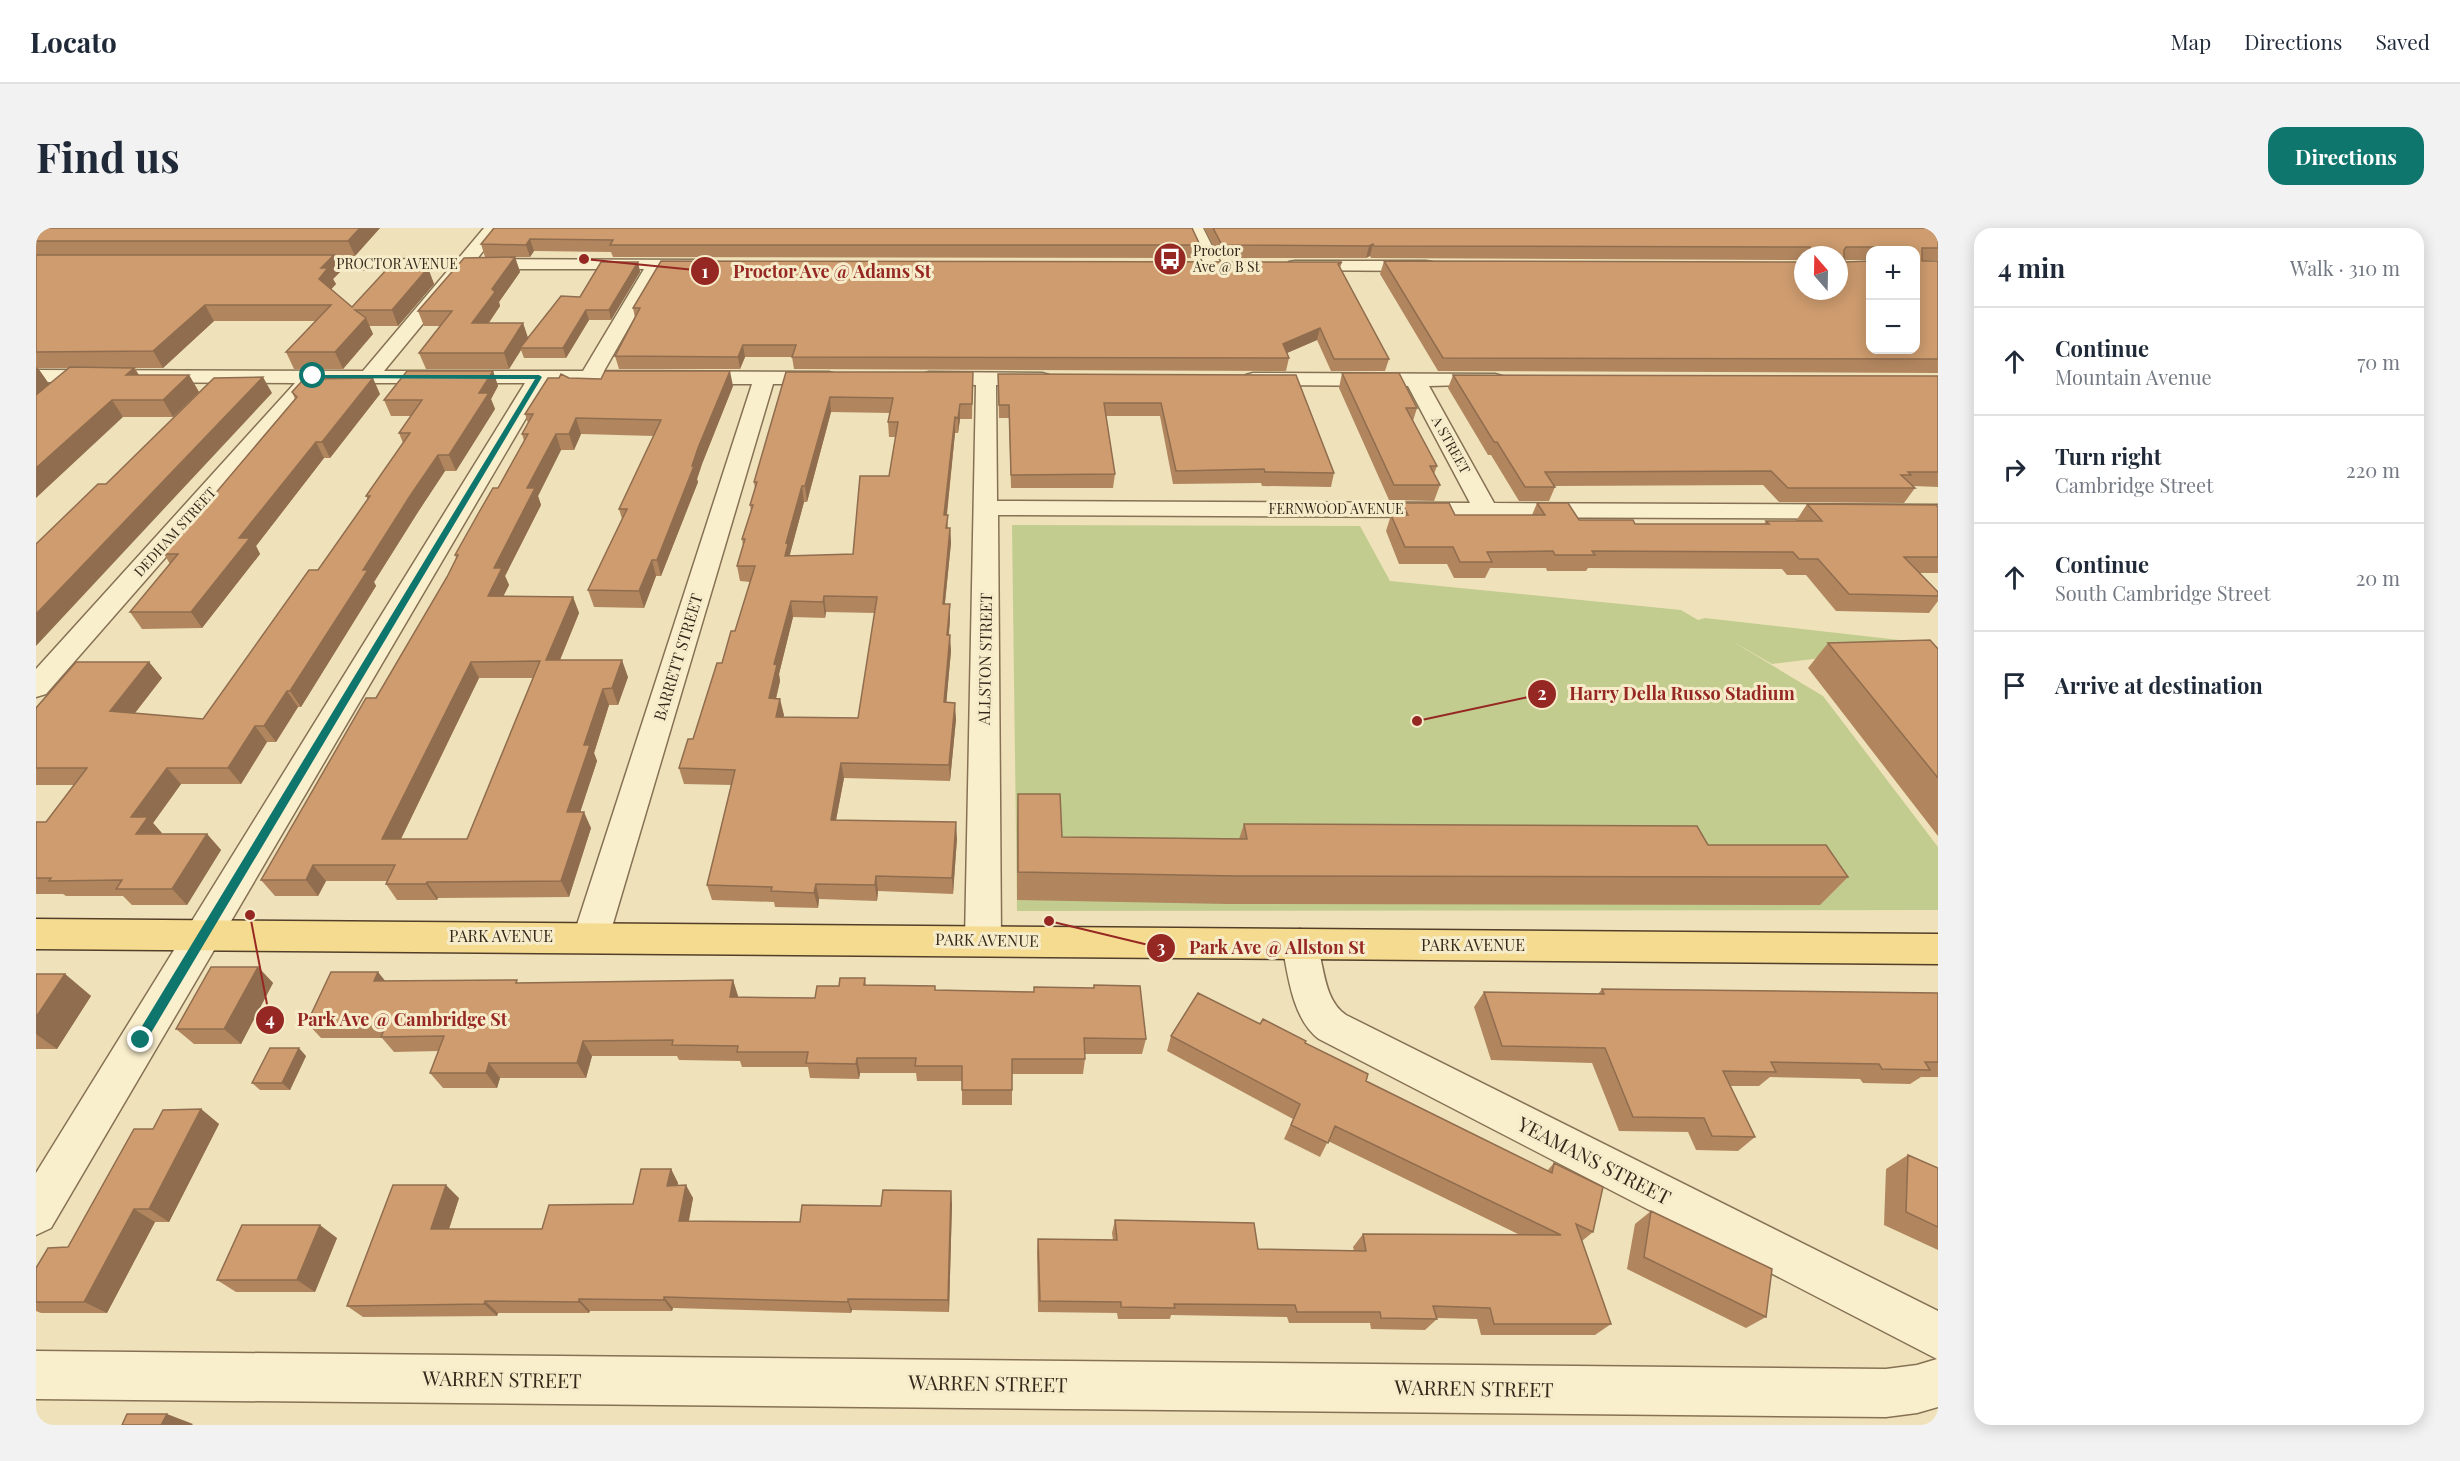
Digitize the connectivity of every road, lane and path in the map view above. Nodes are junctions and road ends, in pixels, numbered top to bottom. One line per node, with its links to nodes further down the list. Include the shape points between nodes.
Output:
1 (493, 228): 4 (street)
2 (1196, 228): 7 (street, via 1219,266)
3 (277, 264): 4 (street, PROCTOR AVENUE)
4 (462, 264): 5 (street, PROCTOR AVENUE); 13 (street)
5 (656, 264): 6 (street, PROCTOR AVENUE); 15 (street)
6 (715, 264)
7 (1193, 266)
8 (1272, 266): 9 (street)
9 (1449, 266)
10 (36, 376): 11 (street)
11 (75, 376): 12 (street); 24 (street)
12 (313, 376): 13 (street); 28 (street, DEDHAM STREET)
13 (369, 376): 14 (street)
14 (539, 377): 15 (street); 30 (street)
15 (590, 377): 16 (street)
16 (765, 377): 17 (street); 31 (street, BARRETT STREET)
17 (846, 378)
18 (904, 378): 19 (street)
19 (986, 378): 20 (street); 25 (street, ALLSTON STREET)
20 (1057, 379)
21 (1236, 379): 22 (street)
22 (1415, 380): 23 (street); 26 (street, A STREET)
23 (1510, 380)
24 (52, 395)
25 (987, 508): 26 (street, FERNWOOD AVENUE); 32 (street, ALLSTON STREET)
26 (1486, 510): 27 (street, FERNWOOD AVENUE)
27 (1938, 512)
28 (36, 687)
29 (36, 934): 30 (main road, PARK AVENUE)
30 (204, 935): 31 (main road, PARK AVENUE); 35 (street)
31 (591, 937): 32 (main road, PARK AVENUE)
32 (983, 940): 33 (main road, PARK AVENUE)
33 (1300, 944): 34 (main road, PARK AVENUE); 36 (street, YEAMANS STREET, via 1319,1011 1325,1021 1341,1032)
34 (1938, 949)
35 (36, 1213)
36 (1938, 1336)
37 (36, 1375): 38 (street, WARREN STREET, via 1886,1393)
38 (1938, 1383)

